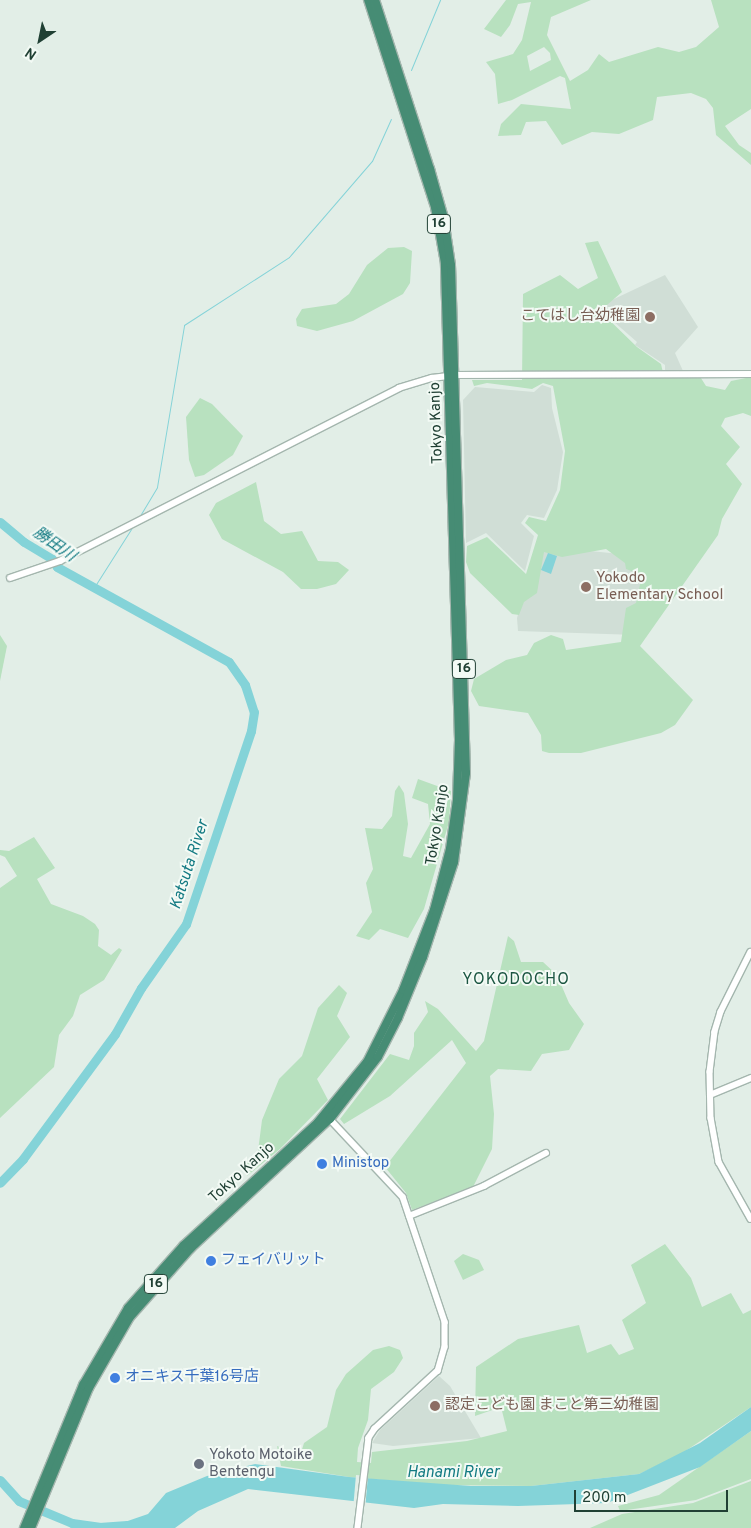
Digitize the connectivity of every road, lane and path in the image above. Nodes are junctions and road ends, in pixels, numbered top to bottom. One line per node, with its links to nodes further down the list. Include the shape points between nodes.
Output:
1 (368, 0): 4 (highway, Tokyo Kanjo / 16, via 440,230)
2 (375, 0): 4 (highway, Tokyo Kanjo / 16, via 444,218 452,265)
3 (751, 374): 4 (street)
4 (452, 375): 5 (street, via 399,388 76,553 41,569); 9 (highway, Tokyo Kanjo / 16, via 459,740 455,820 434,910 401,995 367,1062)
5 (10, 578)
6 (751, 952): 8 (street, via 730,989 715,1032)
7 (751, 1078): 8 (street)
8 (710, 1096): 12 (street, via 713,1140 719,1162)
9 (328, 1117): 11 (street, via 392,1182 403,1197); 13 (highway, Tokyo Kanjo / 16, via 178,1251 128,1308 83,1384)
10 (546, 1153): 11 (street, via 484,1186)
11 (409, 1216): 14 (street, via 413,1235 444,1315 442,1360 432,1379 375,1429 366,1450)
12 (751, 1220)
13 (32, 1517): 15 (highway, Tokyo Kanjo / 16); 16 (highway, Tokyo Kanjo / 16)
14 (358, 1527)
15 (24, 1528)
16 (31, 1528)

